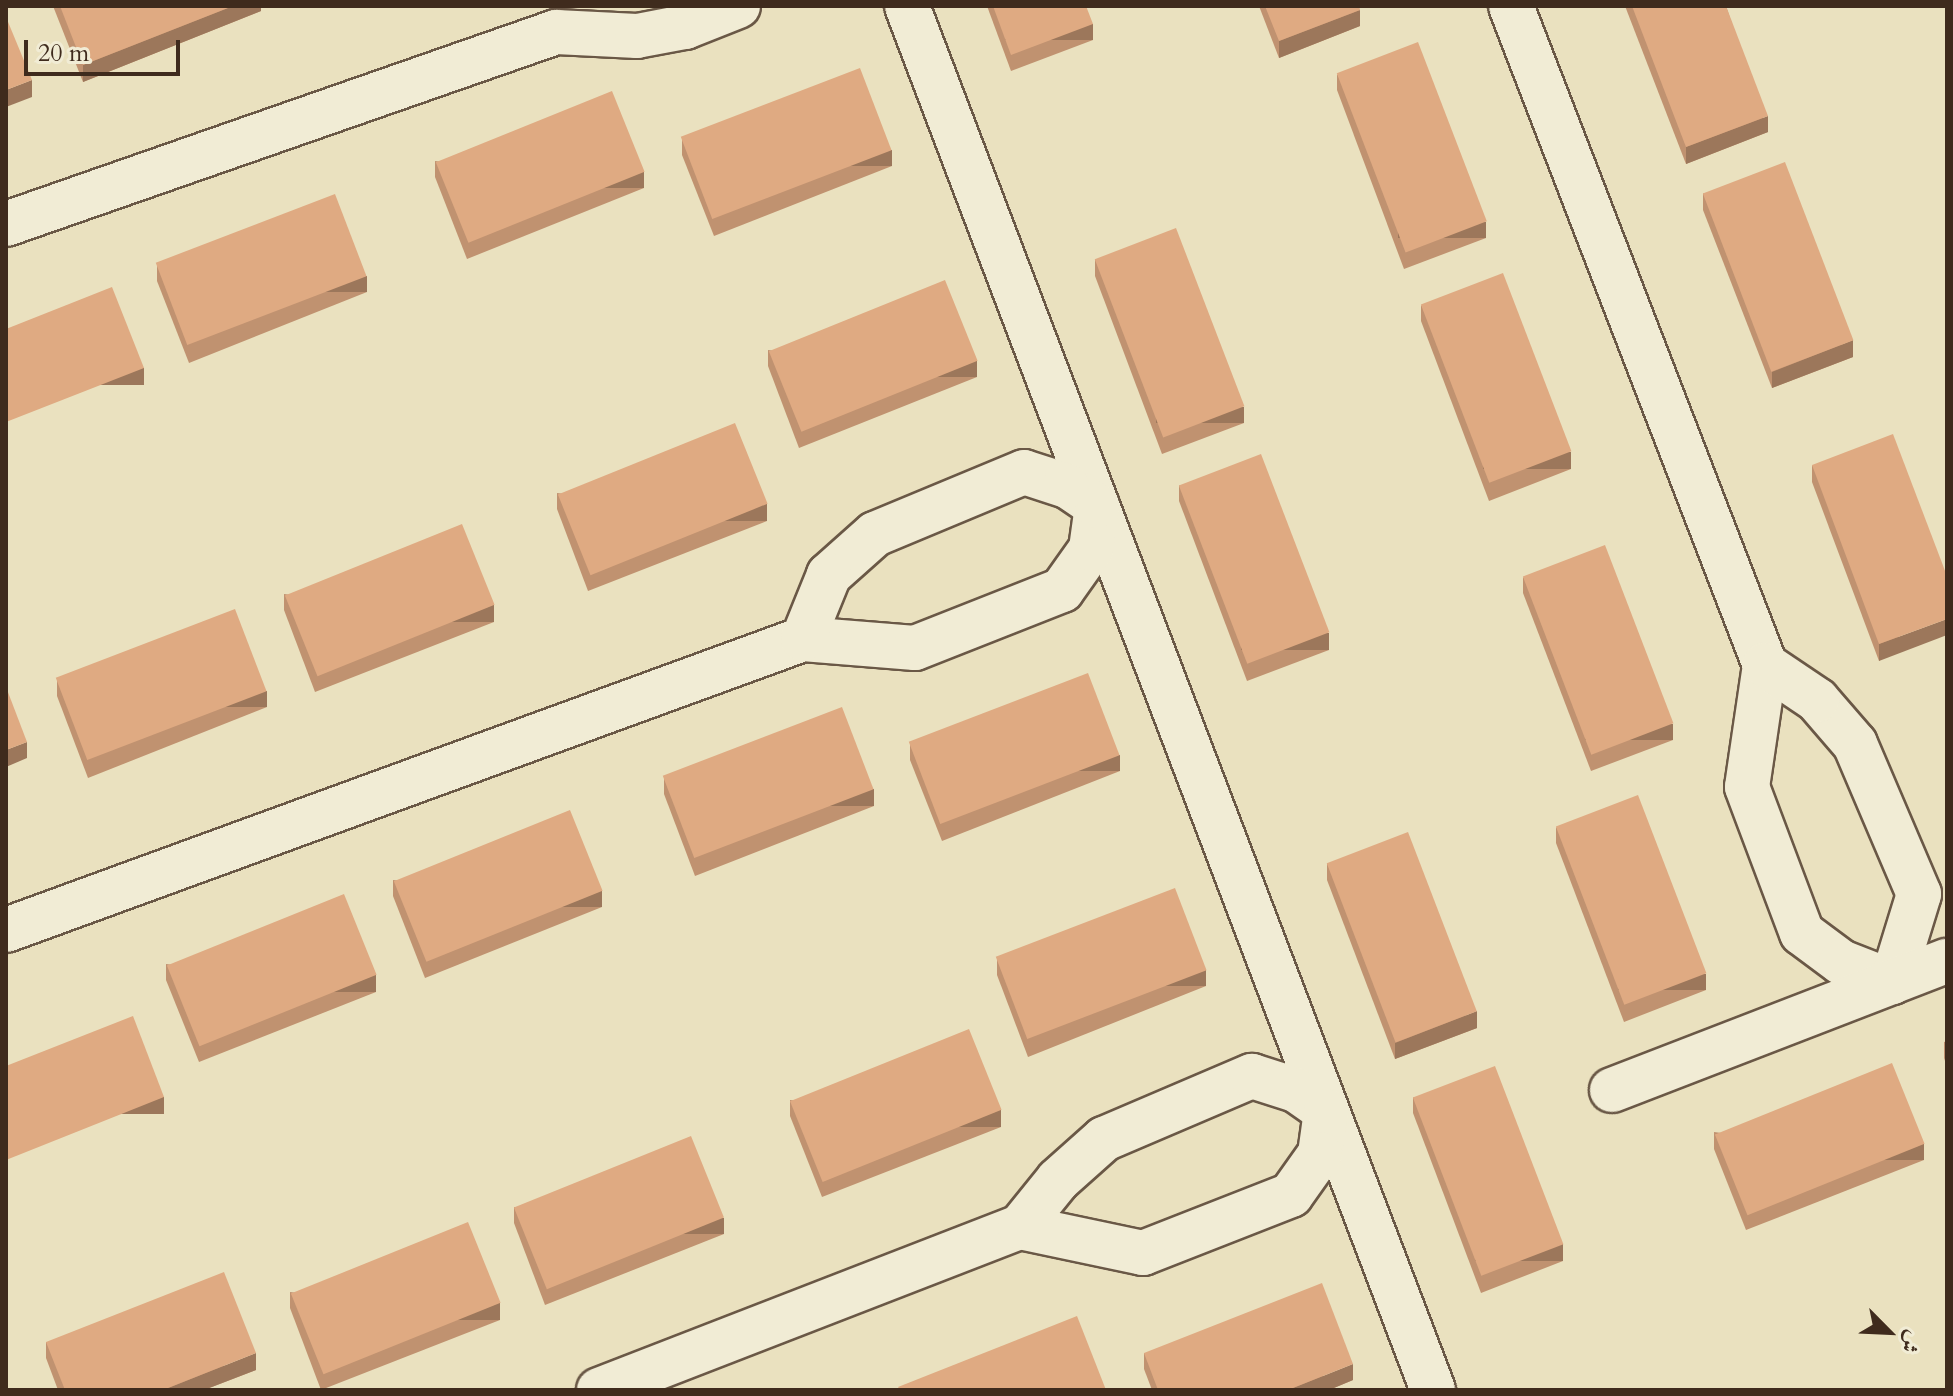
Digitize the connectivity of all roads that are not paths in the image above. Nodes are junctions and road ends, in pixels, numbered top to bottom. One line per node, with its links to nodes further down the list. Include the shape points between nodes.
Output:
1 (738, 6): 4 (street, via 685,27 637,36)
2 (907, 6): 6 (street)
3 (1511, 6): 8 (street)
4 (563, 19): 5 (street)
5 (6, 224)
6 (1097, 506): 7 (street, via 1091,549 1062,590 915,648); 7 (street, via 1067,486 1024,472 875,534 829,575); 13 (street)
7 (803, 639): 9 (street)
8 (1765, 665): 11 (street, via 1817,700 1855,744 1919,894); 11 (street, via 1747,787 1802,933 1841,962)
9 (6, 930)
10 (1947, 961): 11 (street)
11 (1892, 982): 12 (street)
12 (1612, 1090)
13 (1326, 1111): 14 (street, via 1296,1090 1252,1076 1104,1139 1058,1180); 14 (street, via 1320,1154 1291,1195 1143,1253); 16 (street)
14 (1020, 1227): 15 (street)
15 (599, 1390)
16 (1433, 1390)

